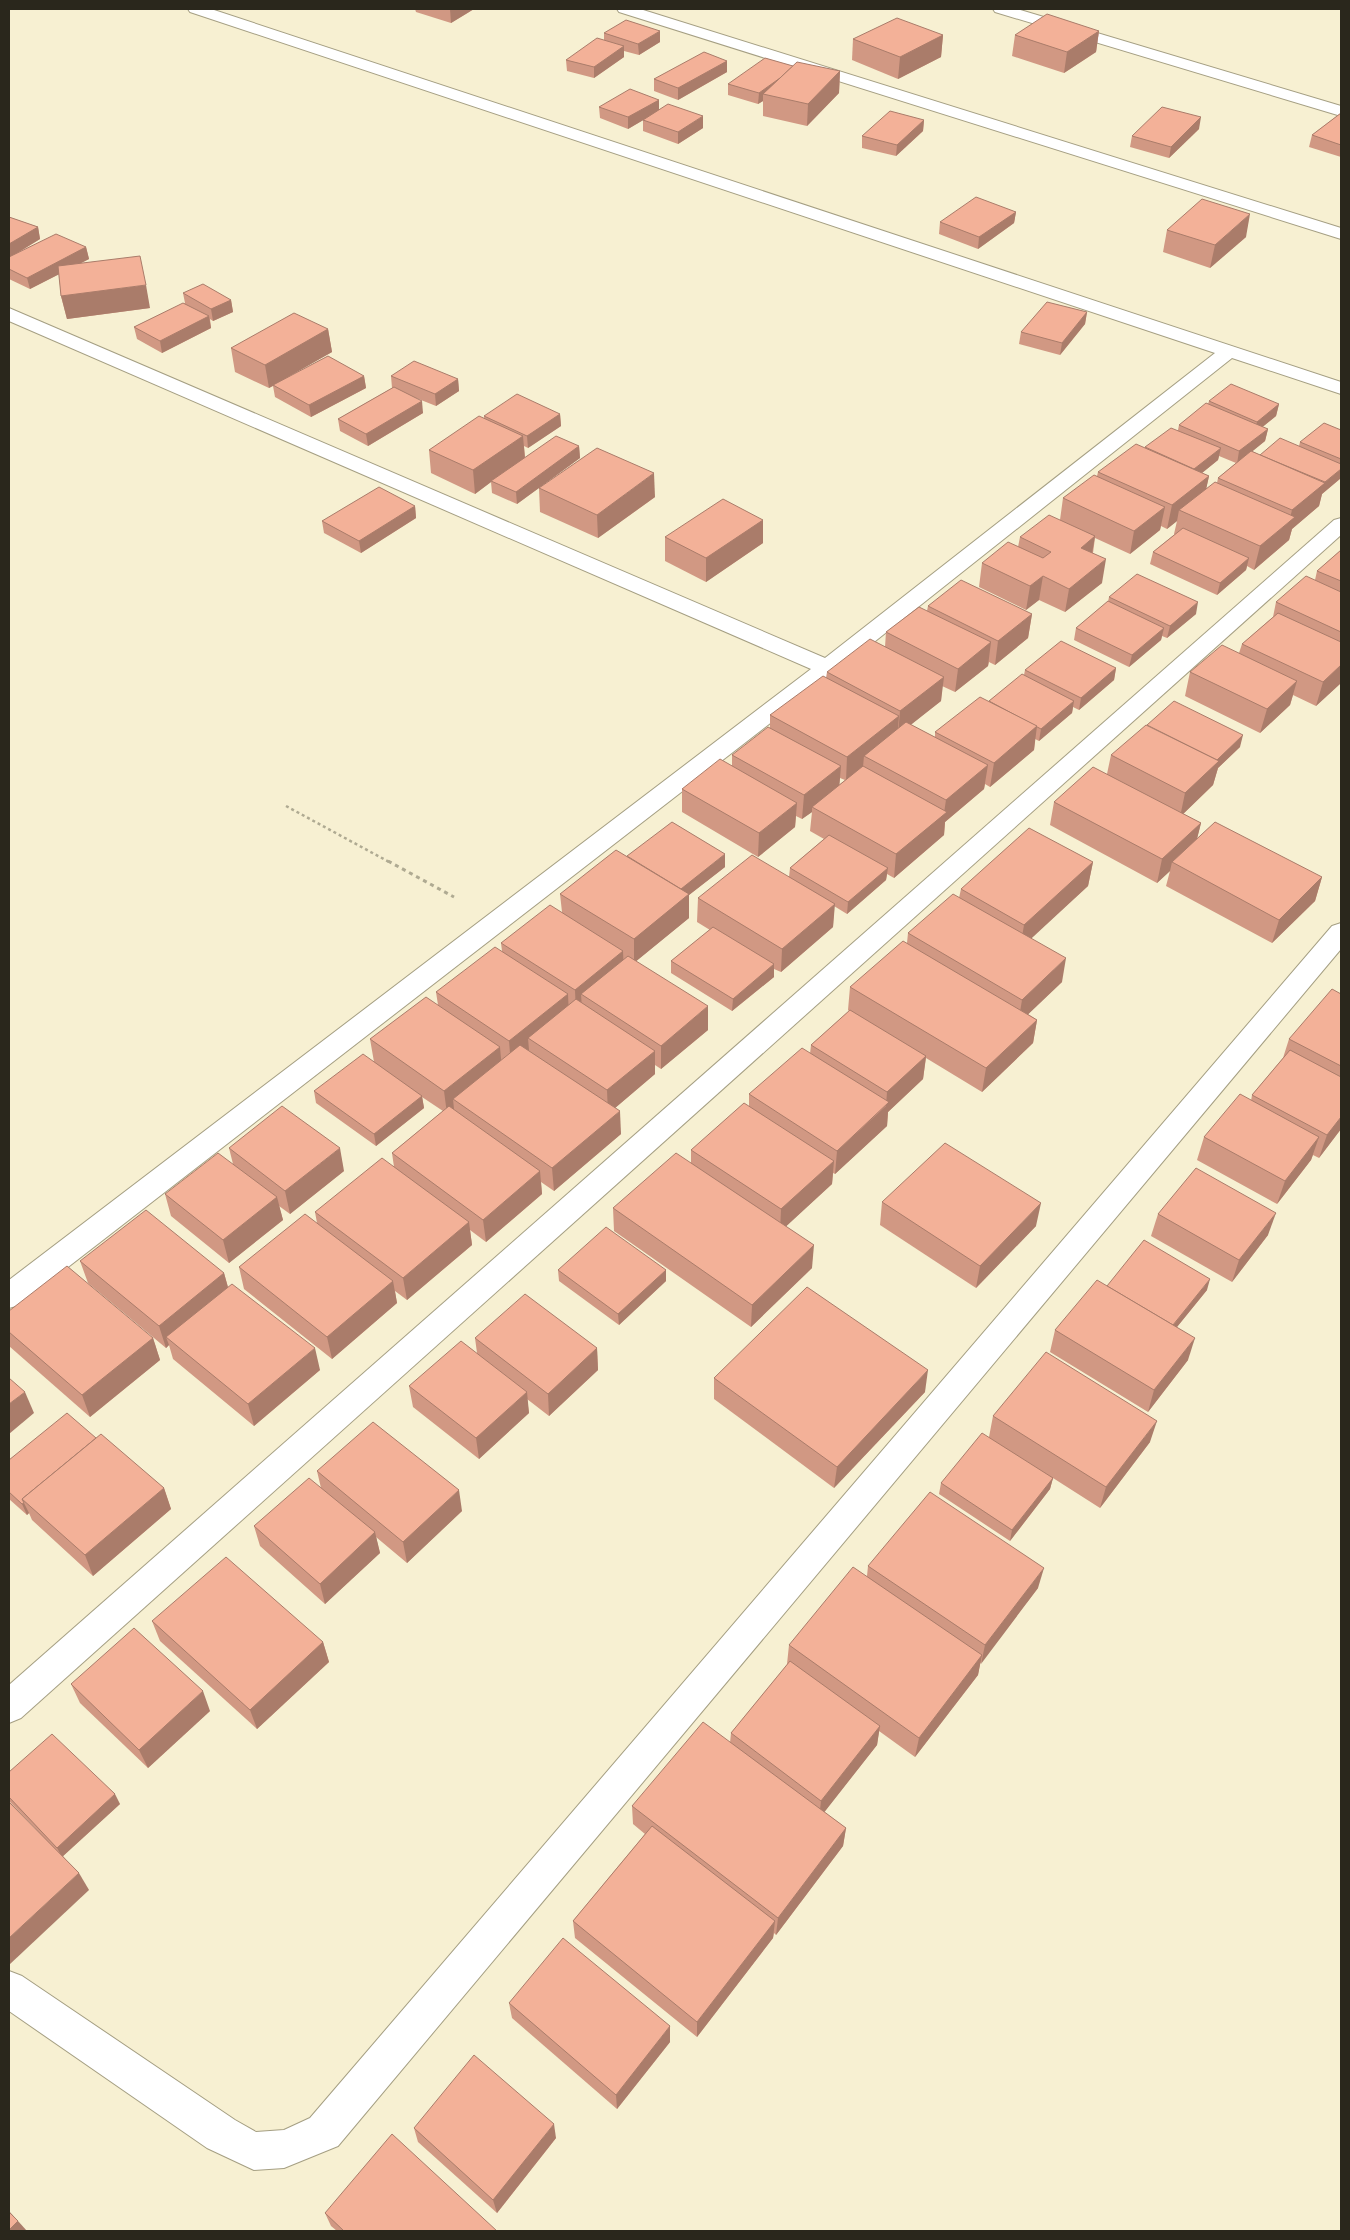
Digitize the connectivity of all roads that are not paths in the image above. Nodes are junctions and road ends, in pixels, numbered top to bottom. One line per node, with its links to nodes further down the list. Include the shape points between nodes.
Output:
1 (196, 9): 7 (street)
2 (625, 9): 5 (street)
3 (1001, 9): 4 (street)
4 (1341, 111)
5 (1341, 234)
6 (9, 314): 10 (street)
7 (1229, 351): 8 (street); 10 (street)
8 (1341, 388)
9 (1341, 524): 13 (street)
10 (827, 668): 12 (street)
11 (1341, 932): 14 (street, via 324,2132 284,2149 254,2151 220,2134)
12 (9, 1296)
13 (9, 1707)
14 (9, 1989)

